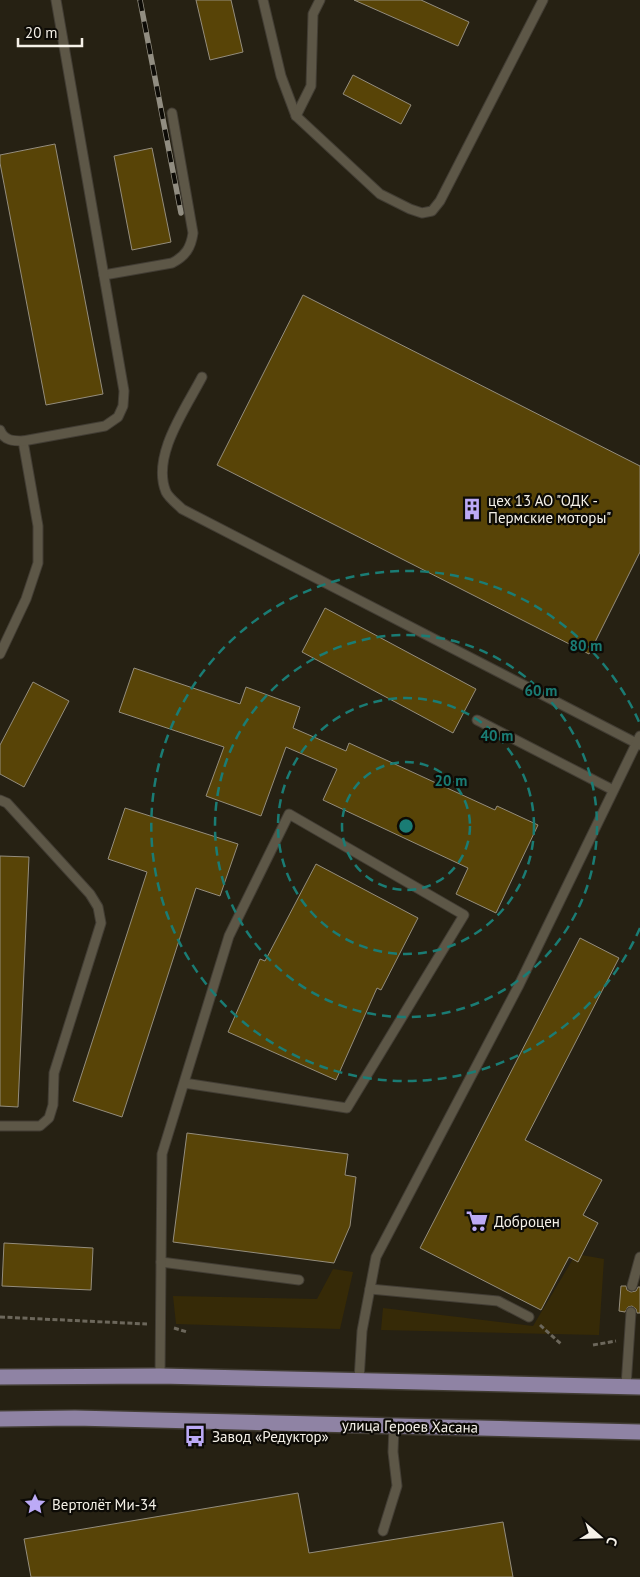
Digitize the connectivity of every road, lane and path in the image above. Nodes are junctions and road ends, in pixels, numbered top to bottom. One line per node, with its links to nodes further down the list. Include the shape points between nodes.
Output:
1 (56, 0): 7 (lane)
2 (263, 0): 6 (lane, via 281,76)
3 (320, 0): 6 (lane, via 313,14 311,86)
4 (543, 0): 6 (lane, via 440,202 432,211 422,213 380,194)
5 (172, 113): 7 (lane, via 193,233 191,246 182,259 172,263)
6 (296, 116)
7 (104, 275): 10 (lane, via 124,392 118,417 104,426)
8 (202, 377): 13 (lane, via 168,444 162,471 167,493 182,509)
9 (0, 430): 10 (lane, via 11,441)
10 (23, 441): 11 (lane, via 38,526 38,563 26,599)
11 (0, 654)
12 (477, 720): 14 (lane)
13 (639, 741): 14 (lane)
14 (613, 790): 22 (lane, via 518,987 376,1257)
15 (0, 800): 17 (lane, via 7,803 90,894 98,907 101,923 54,1073 50,1118 40,1126)
16 (184, 1083): 16 (lane, via 346,1108 464,915 289,814 229,936); 19 (lane, via 162,1154)
17 (0, 1126)
18 (640, 1256): 21 (lane)
19 (161, 1262): 20 (lane); 28 (lane)
20 (299, 1280)
21 (632, 1286)
22 (370, 1288): 25 (lane, via 498,1301); 30 (lane, via 362,1331)
23 (630, 1312): 31 (lane)
24 (0, 1317): 26 (path)
25 (529, 1317): 27 (path)
26 (153, 1324)
27 (561, 1344)
28 (160, 1376): 29 (main road); 30 (main road)
29 (0, 1377)
30 (359, 1380): 31 (main road)
31 (633, 1387)
32 (0, 1419): 33 (main road, улица Героев Хасана)
33 (394, 1425): 34 (main road, улица Героев Хасана); 35 (lane, via 397,1486)
34 (640, 1432)
35 (382, 1531)

